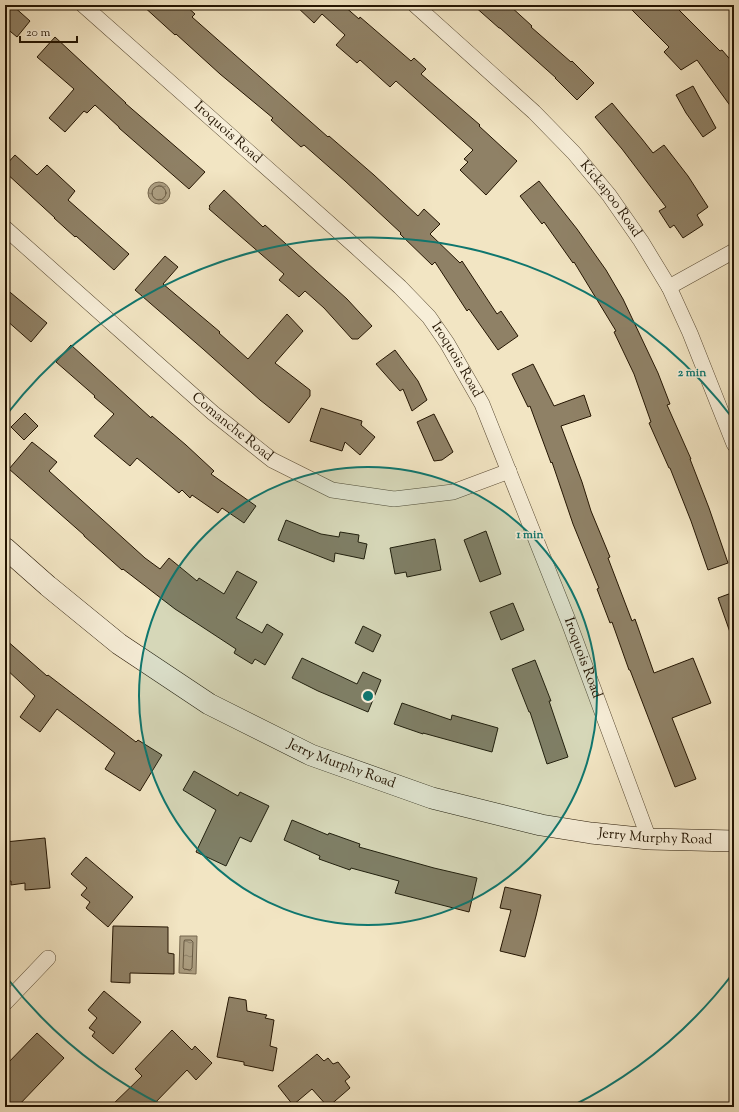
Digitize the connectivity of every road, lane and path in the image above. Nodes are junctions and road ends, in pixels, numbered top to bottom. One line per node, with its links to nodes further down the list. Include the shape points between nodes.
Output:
1 (83, 5): 7 (street, Iroquois Road, via 356,247 429,317 482,404)
2 (414, 5): 5 (street, Kickapoo Road, via 534,112 574,153 609,195)
3 (5, 228): 7 (street, Comanche Road, via 207,408 266,456 332,490 394,498 409,497 453,492)
4 (734, 251): 5 (street)
5 (669, 286): 6 (street, Kickapoo Road)
6 (734, 444)
7 (509, 471): 9 (street, Iroquois Road, via 568,620)
8 (5, 548): 9 (street, Jerry Murphy Road, via 119,644 209,704 312,755 432,798 541,825)
9 (648, 839): 10 (street, Jerry Murphy Road)
10 (734, 841)
11 (48, 958): 12 (street)
12 (5, 1003)

